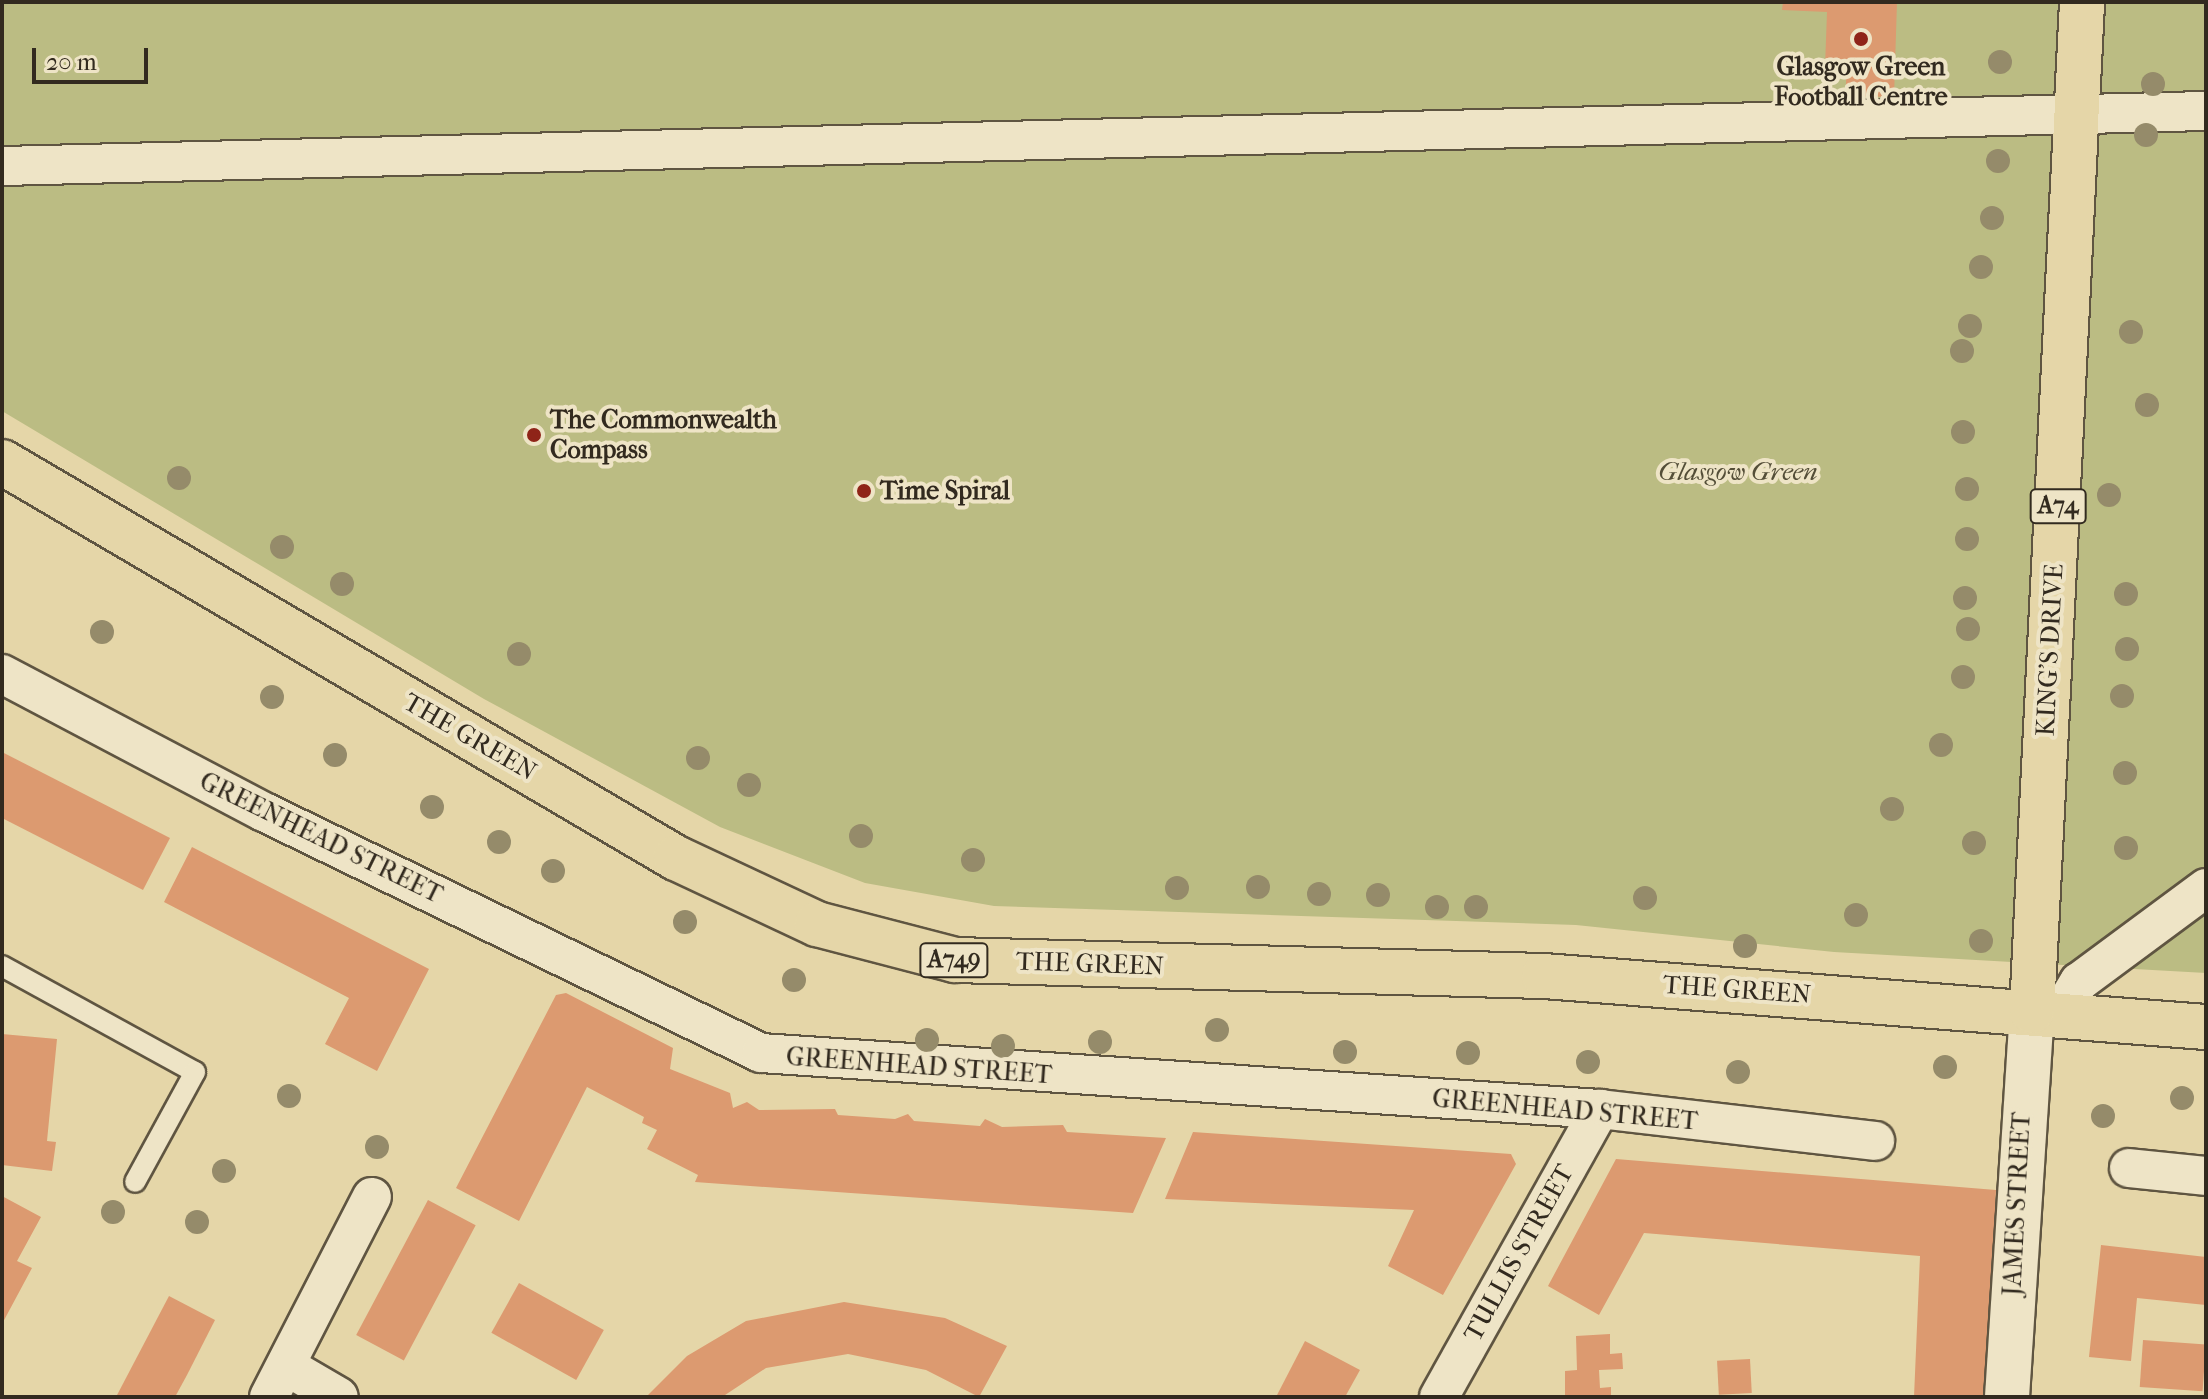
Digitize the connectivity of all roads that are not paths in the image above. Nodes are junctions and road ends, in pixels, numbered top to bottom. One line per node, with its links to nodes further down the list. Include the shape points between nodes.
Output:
1 (2082, 2): 3 (main road, KING'S DRIVE / A74)
2 (2206, 111): 3 (street)
3 (2078, 119): 4 (street); 9 (main road, KING'S DRIVE / A74)
4 (2, 166)
5 (2, 462): 9 (main road, THE GREEN / A749, via 676,858 817,924 955,960 1544,976)
6 (2, 674): 11 (street, GREENHEAD STREET, via 264,812 761,1053)
7 (2206, 888): 9 (street, via 2079,982)
8 (2, 966): 15 (lane, via 195,1072)
9 (2046, 1013): 10 (main road, THE GREEN); 20 (street, JAMES STREET)
10 (2206, 1027)
11 (1600, 1109): 12 (street, GREENHEAD STREET); 19 (street, TULLIS STREET)
12 (1875, 1141)
13 (2129, 1168): 14 (street)
14 (2206, 1176)
15 (135, 1182)
16 (372, 1197): 17 (street)
17 (278, 1382): 18 (street)
18 (339, 1397)
19 (1439, 1397)
20 (2007, 1397)

